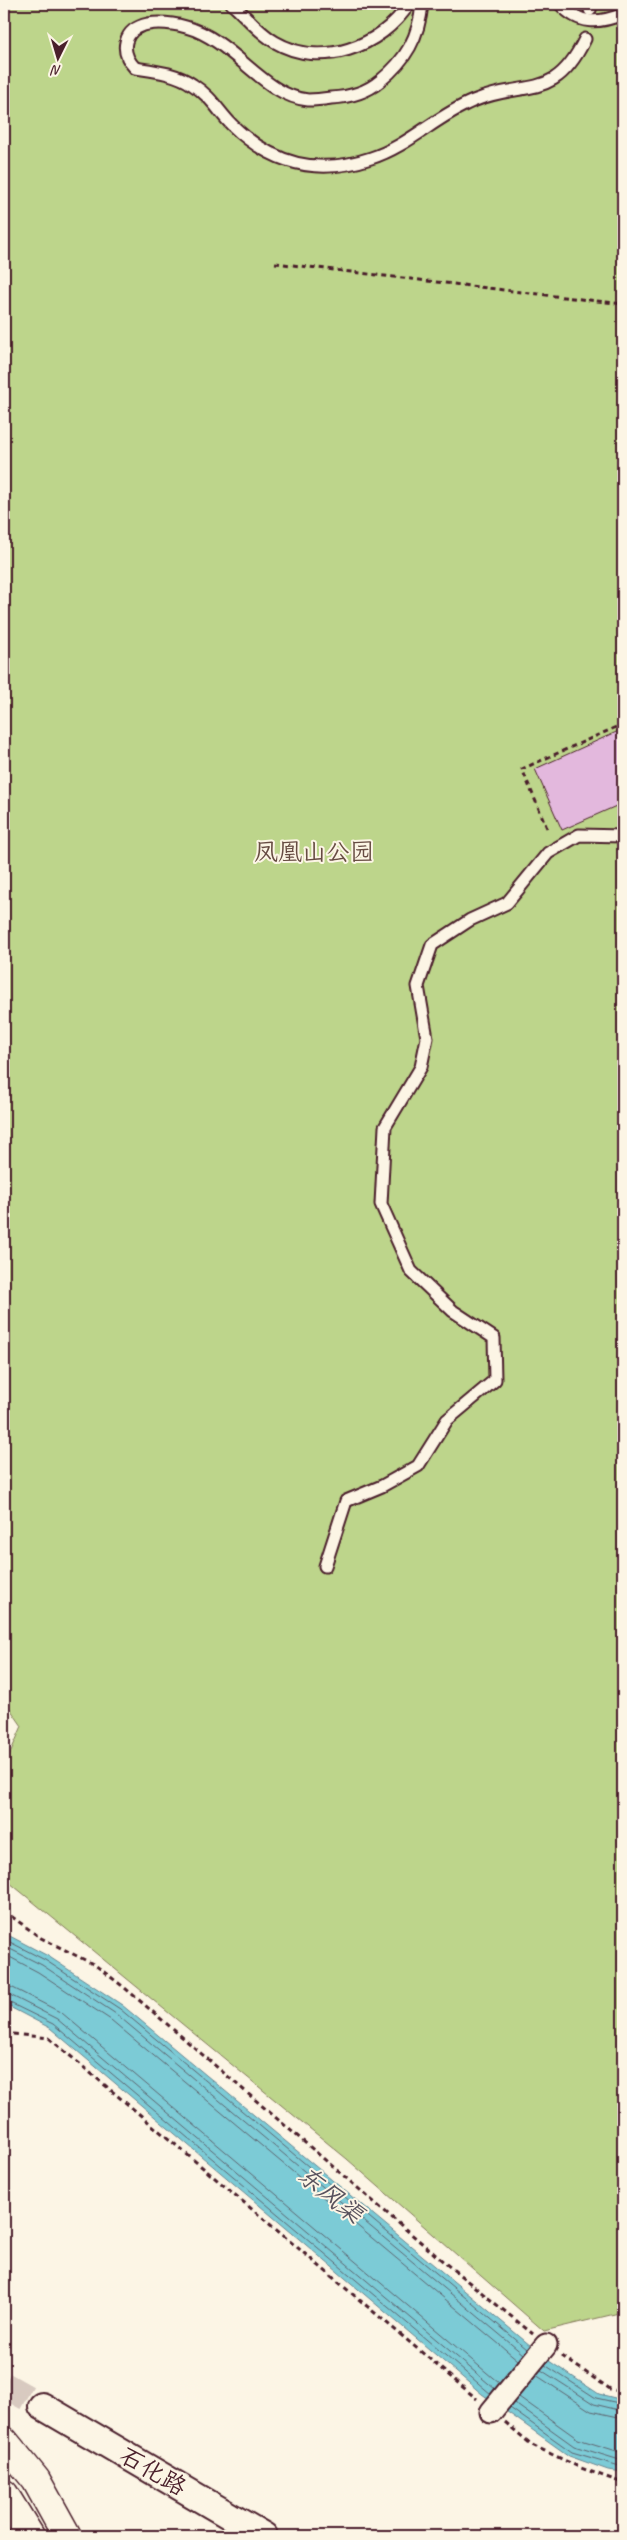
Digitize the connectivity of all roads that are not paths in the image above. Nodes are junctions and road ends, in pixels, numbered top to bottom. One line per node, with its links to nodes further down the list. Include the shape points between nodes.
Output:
1 (232, 4): 2 (lane, via 272,41 316,54 345,50 378,36)
2 (409, 4)
3 (422, 4): 8 (lane, via 418,32 408,53 389,74 354,96 308,100 288,94 272,85 221,43 185,27 148,24 135,29 126,39 125,53 135,68 177,76 193,84 215,102 232,125 274,156 317,168 343,166 388,153 457,107 499,92 544,85 569,66)
4 (560, 4): 7 (lane, via 581,21)
5 (623, 9): 7 (lane)
6 (623, 14): 7 (lane)
7 (608, 20)
8 (585, 39)
9 (623, 836): 10 (lane, via 579,835 548,853 507,903 470,920 432,945 418,986 426,1038 421,1067 385,1128 381,1204 410,1271 453,1311 494,1338 495,1380 448,1420 418,1466 346,1501)
10 (325, 1566)
11 (546, 2345): 13 (street)
12 (42, 2406): 18 (street, 石化路)
13 (491, 2412)
14 (5, 2438): 17 (main road, via 36,2480)
15 (4, 2494): 16 (main road)
16 (30, 2536)
17 (67, 2536)
18 (264, 2536)

